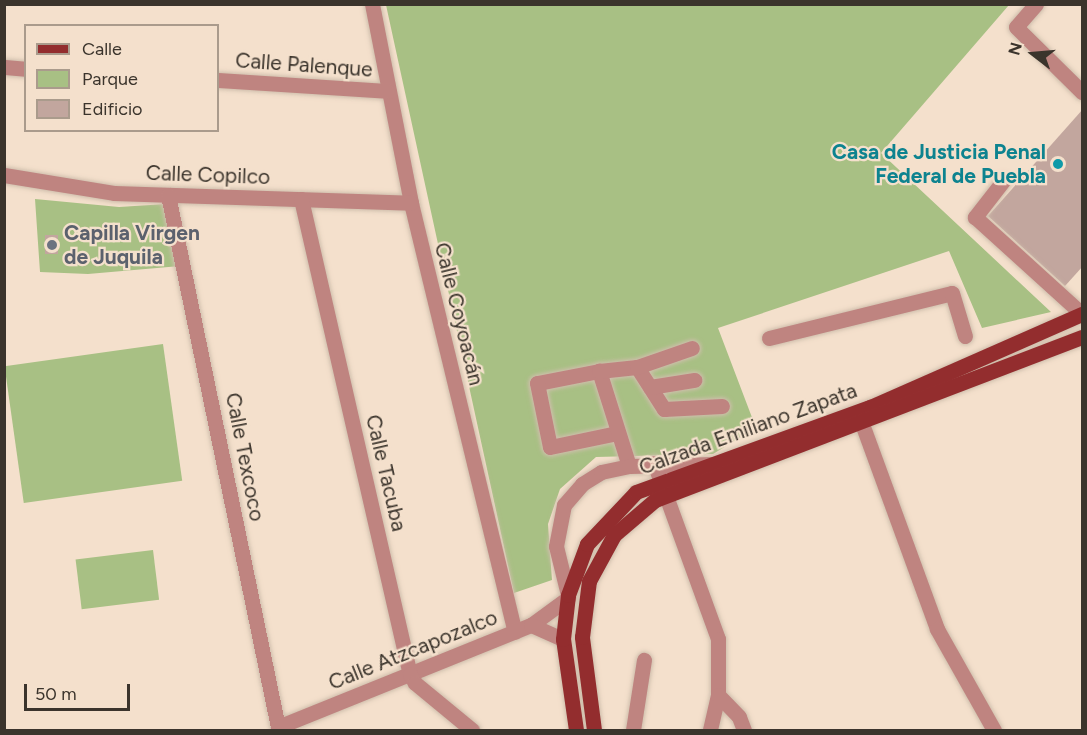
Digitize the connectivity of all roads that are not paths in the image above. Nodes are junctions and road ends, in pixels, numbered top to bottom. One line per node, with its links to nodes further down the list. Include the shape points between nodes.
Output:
1 (372, 4): 6 (street, Calle Coyoacán)
2 (1036, 4): 7 (street, via 1016,27)
3 (4, 67): 4 (street)
4 (24, 69)
5 (219, 80): 6 (street, Calle Palenque)
6 (387, 91): 12 (street, Calle Coyoacán)
7 (1083, 92)
8 (4, 176): 10 (street, Calle Copilco, via 114,193)
9 (1003, 181): 13 (street, via 975,217)
10 (168, 195): 11 (street, Calle Copilco); 36 (street, Calle Texcoco)
11 (301, 199): 12 (street, Calle Copilco); 34 (street, Calle Tacuba)
12 (411, 203): 31 (street, Calle Coyoacán)
13 (1082, 314): 26 (main road, Calzada Emiliano Zapata, via 880,402)
14 (965, 336): 16 (street, via 952,293)
15 (1083, 337): 23 (main road, Calzada Emiliano Zapata)
16 (769, 338)
17 (692, 348): 18 (street)
18 (637, 367): 19 (street); 21 (street)
19 (599, 371): 24 (street); 24 (street, via 537,383 550,447)
20 (694, 380): 21 (street)
21 (650, 387): 22 (street, via 664,409)
22 (722, 406)
23 (861, 422): 28 (main road, Calzada Emiliano Zapata); 43 (street, via 937,630)
24 (616, 433): 27 (street)
25 (654, 463): 26 (street); 27 (street); 28 (street)
26 (718, 465): 28 (main road, Calzada Emiliano Zapata)
27 (629, 466): 29 (street, via 591,477 564,505 556,546)
28 (664, 489): 29 (main road, Calzada Emiliano Zapata, via 636,492 613,511 587,544); 35 (street, via 718,639); 39 (main road, Calzada Emiliano Zapata, via 614,534 589,581 582,637)
29 (568, 596): 30 (street); 32 (main road, Calzada Emiliano Zapata)
30 (531, 625): 31 (street, Calle Atzcapozalco); 32 (street, Calle Atzcapozalco)
31 (514, 632): 34 (street, Calle Atzcapozalco)
32 (563, 639): 38 (main road, Calzada Emiliano Zapata)
33 (644, 660): 40 (street)
34 (410, 674): 36 (street, Calle Atzcapozalco); 37 (street, via 415,683)
35 (718, 695): 41 (street); 42 (street, via 739,717)
36 (278, 727)
37 (472, 730)
38 (576, 730)
39 (594, 730)
40 (633, 730)
41 (710, 730)
42 (744, 730)
43 (994, 730)

